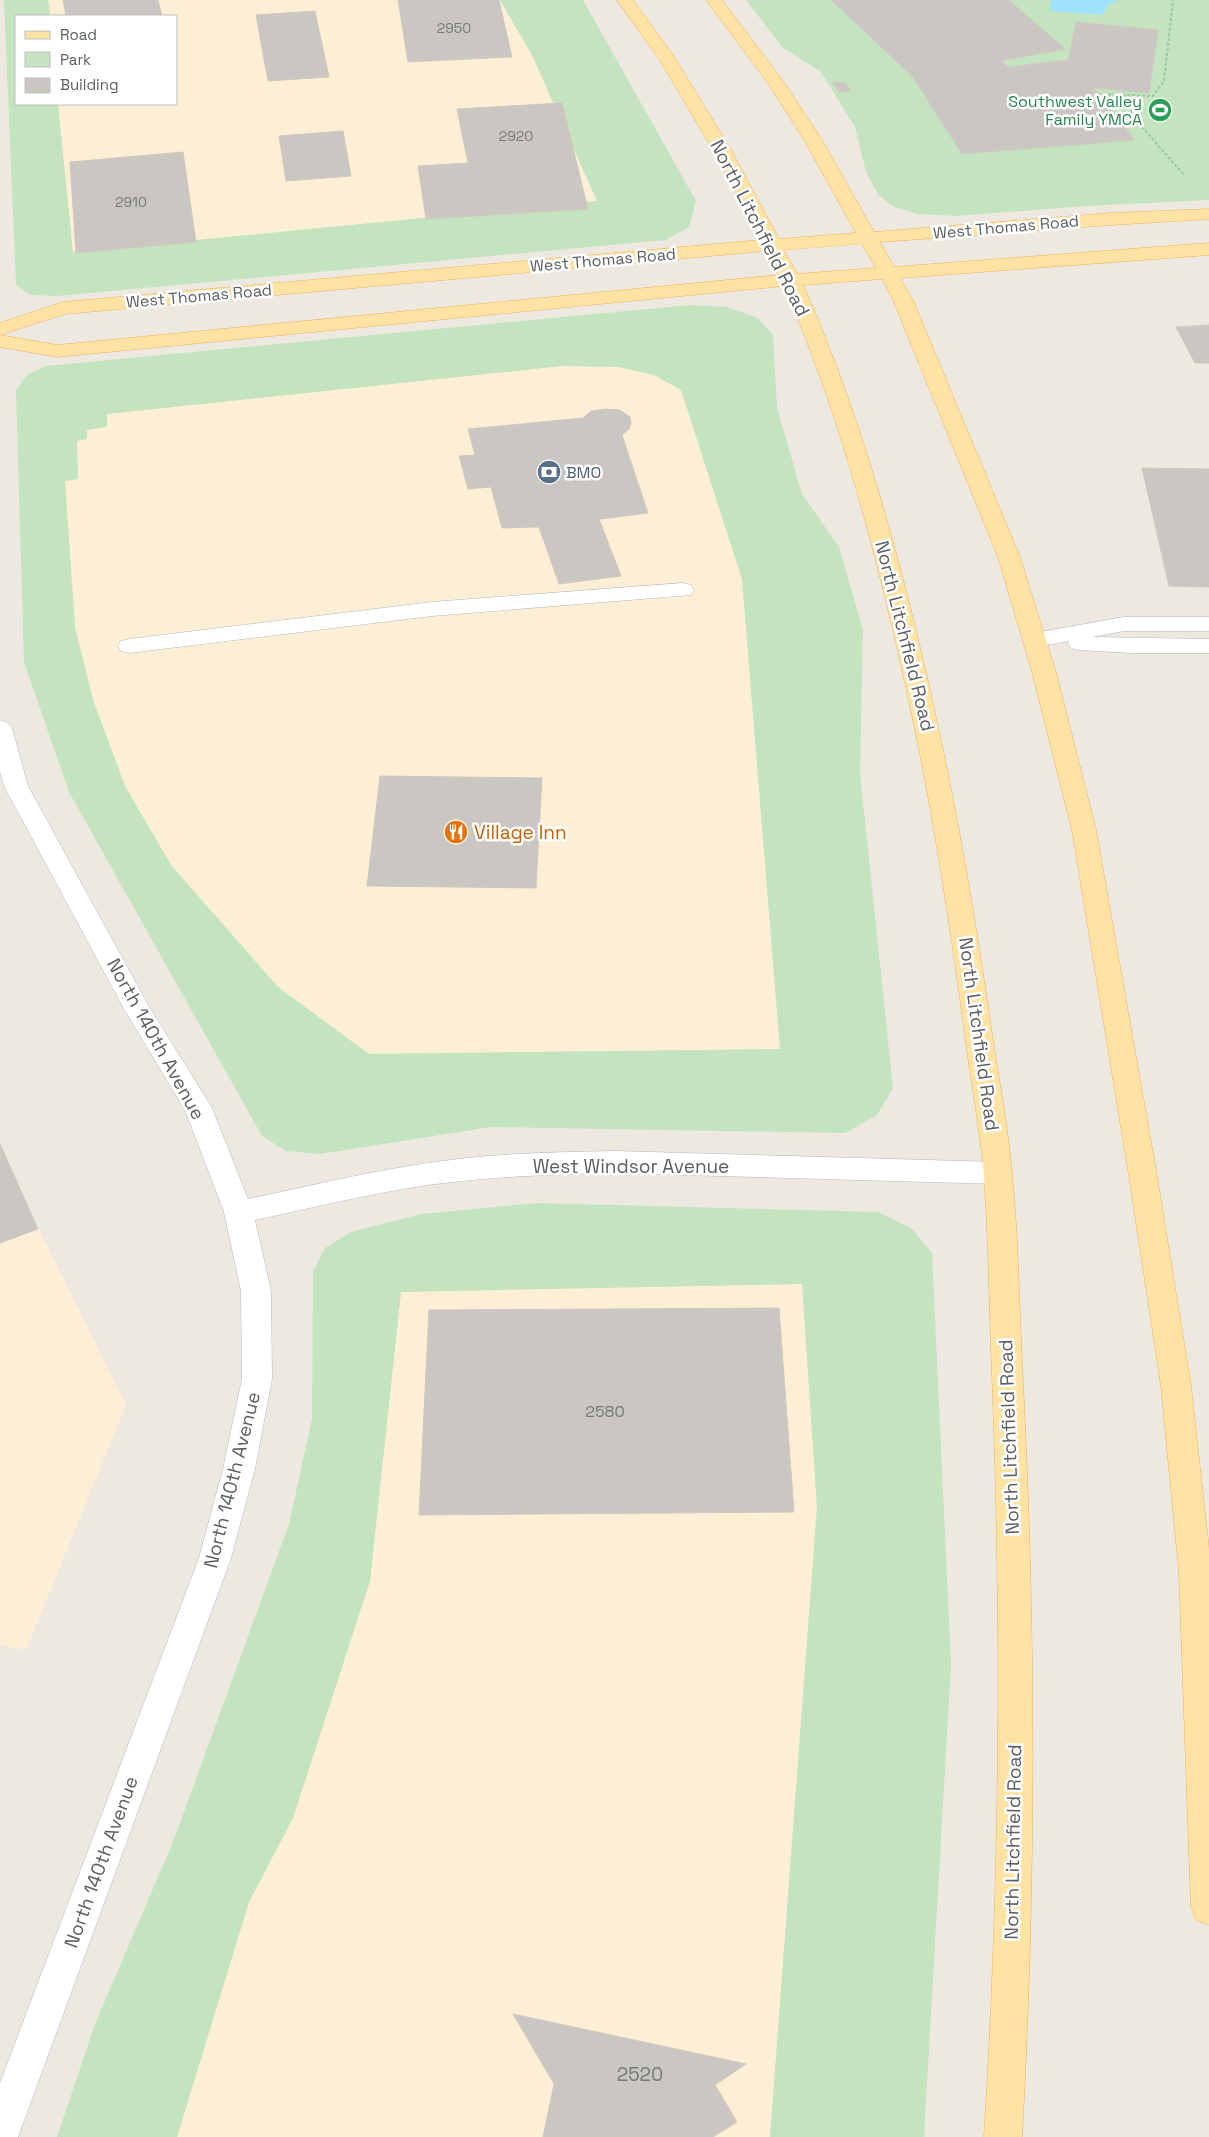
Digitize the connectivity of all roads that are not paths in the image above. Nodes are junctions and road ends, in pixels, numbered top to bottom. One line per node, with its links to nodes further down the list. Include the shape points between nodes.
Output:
1 (625, 0): 5 (main road, North Litchfield Road, via 683,83)
2 (714, 0): 4 (main road, via 775,81)
3 (1209, 214): 4 (main road, West Thomas Road)
4 (868, 238): 5 (main road, West Thomas Road); 7 (main road)
5 (773, 245): 8 (main road, North Litchfield Road); 9 (main road, West Thomas Road, via 62,308)
6 (1209, 248): 7 (main road, West Thomas Road)
7 (889, 272): 8 (main road, West Thomas Road); 13 (main road, via 1009,558)
8 (791, 280): 10 (main road, West Thomas Road, via 58,351); 17 (main road, North Litchfield Road, via 837,394 881,536 911,657 938,778 960,903)
9 (0, 329)
10 (0, 341)
11 (683, 590): 14 (street, via 432,609)
12 (1209, 624): 13 (street, via 1124,624)
13 (1035, 640): 15 (street, via 1133,646); 19 (main road, via 1084,830 1176,1386 1195,1572)
14 (129, 646)
15 (1209, 646)
16 (0, 728): 18 (street, North 140th Avenue, via 16,786 137,1009 198,1108)
17 (998, 1173): 18 (street, West Windsor Avenue, via 557,1163 451,1171); 21 (main road, North Litchfield Road, via 1013,1506 1016,1710 1010,2008)
18 (239, 1212): 20 (street, North 140th Avenue, via 256,1291 257,1379 239,1470 215,1558)
19 (1209, 1907)
20 (0, 2134)
21 (1003, 2137)

